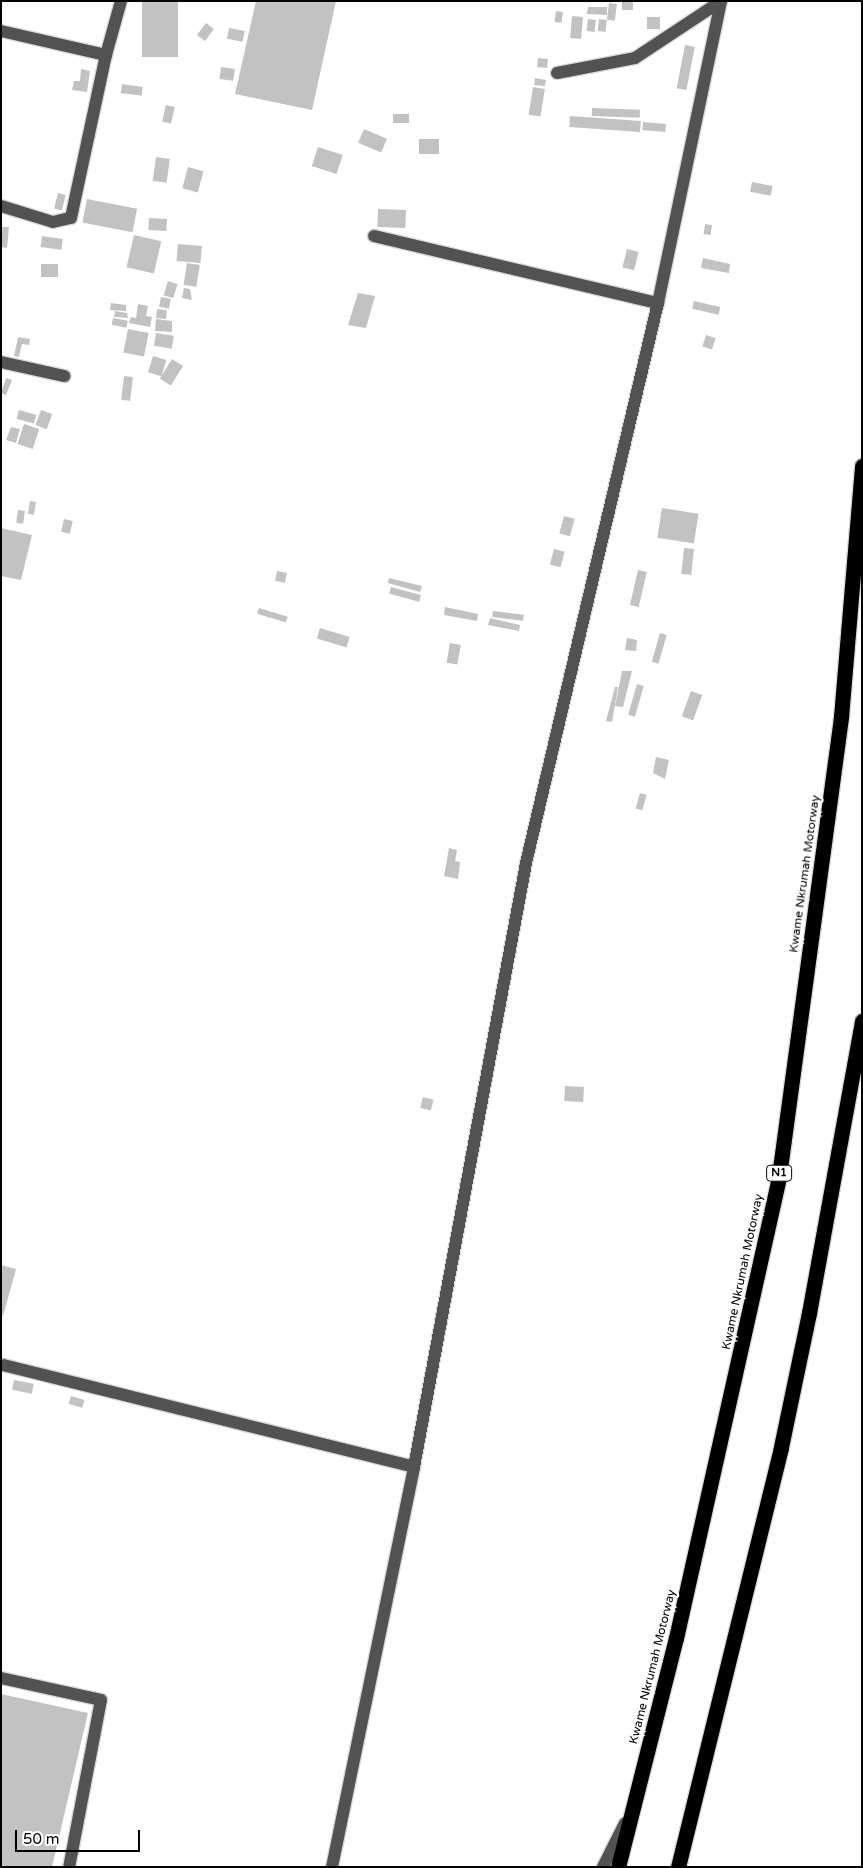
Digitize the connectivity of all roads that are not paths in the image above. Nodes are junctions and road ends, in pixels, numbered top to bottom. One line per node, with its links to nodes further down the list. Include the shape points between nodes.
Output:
1 (121, 1): 4 (street)
2 (721, 1): 5 (street, via 635,58); 8 (street)
3 (1, 31): 4 (street)
4 (106, 55): 6 (street, via 71,218 53,222)
5 (557, 73)
6 (1, 206)
7 (374, 236): 8 (street)
8 (658, 303): 14 (street, via 526,863)
9 (1, 362): 10 (street)
10 (64, 376)
11 (862, 466): 16 (highway, Kwame Nkrumah Motorway / N1, via 841,717 779,1176 678,1628)
12 (862, 1021): 21 (highway, via 781,1447)
13 (3, 1364): 14 (street)
14 (414, 1467): 18 (street)
15 (1, 1678): 17 (street, via 101,1700)
16 (635, 1802): 19 (street); 20 (highway, Kwame Nkrumah Motorway / N1)
17 (69, 1867)
18 (332, 1867)
19 (603, 1867)
20 (618, 1867)
21 (678, 1867)

